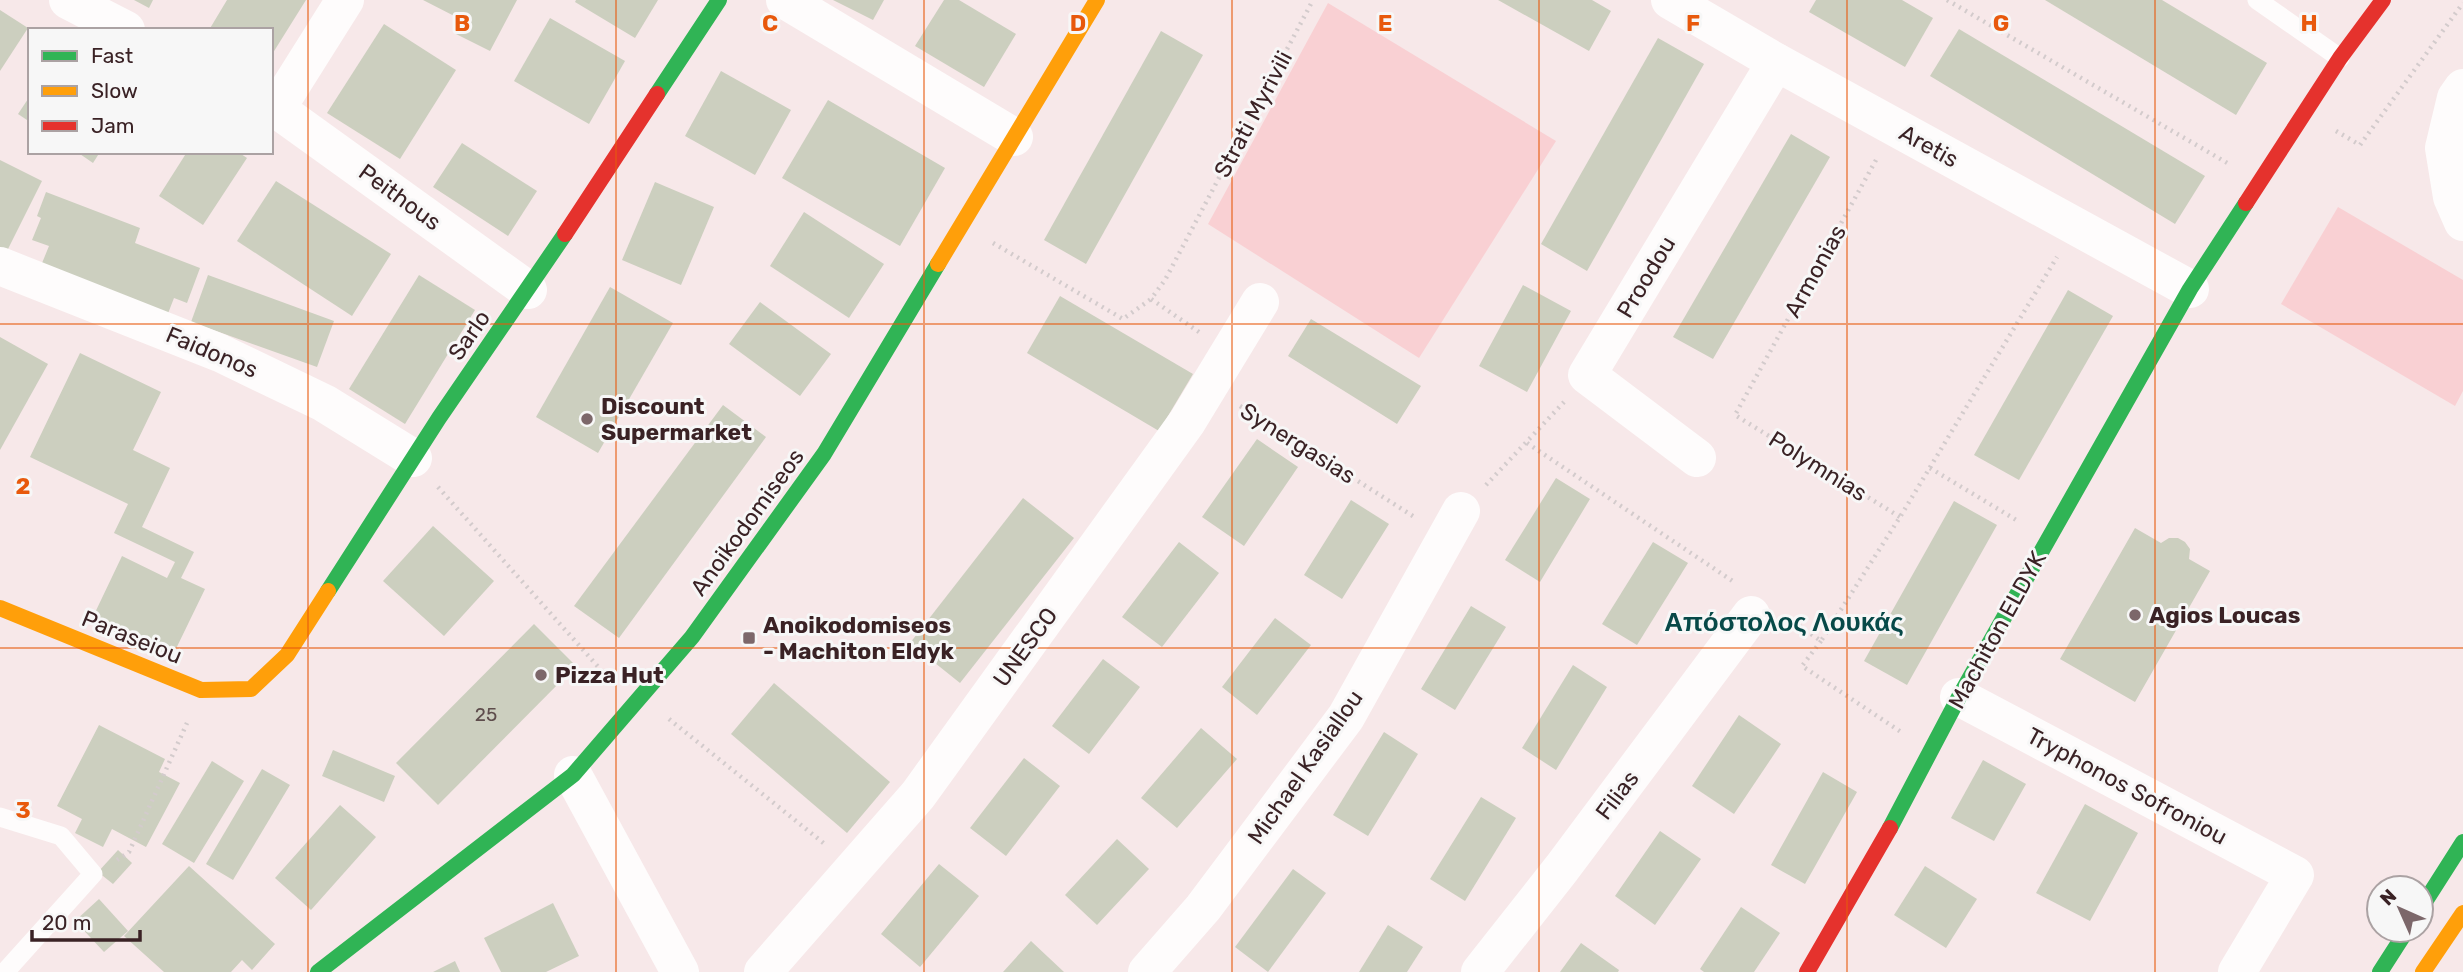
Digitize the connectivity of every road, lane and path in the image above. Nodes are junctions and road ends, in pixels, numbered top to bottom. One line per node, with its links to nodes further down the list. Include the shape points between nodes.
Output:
1 (68, 0): 12 (street)
2 (345, 0): 16 (street)
3 (719, 0): 26 (main road, Sarlo)
4 (785, 0): 19 (street)
5 (1097, 0): 19 (main road, Anoikodomiseos)
6 (1313, 0): 27 (path, Strati Myrivili)
7 (1670, 0): 14 (street, Aretis)
8 (1947, 0): 20 (path)
9 (2257, 0): 13 (lane)
10 (2384, 0): 13 (main road, Machiton ELDYK)
11 (2463, 3): 17 (path, via 2360,145)
12 (122, 28)
13 (2340, 58): 17 (main road, Machiton ELDYK)
14 (1776, 62): 18 (street, Aretis); 29 (street, Proodou)
15 (2463, 88): 21 (street, via 2456,98 2444,148 2452,197)
16 (274, 107): 26 (street, Peithous)
17 (2305, 113): 20 (main road, Machiton ELDYK)
18 (1894, 126): 23 (street, Aretis); 31 (path, Armonias)
19 (1014, 137): 22 (main road, Anoikodomiseos)
20 (2260, 182): 25 (main road, Machiton ELDYK)
21 (2463, 222)
22 (962, 225): 27 (path, via 1123,319); 48 (main road, Anoikodomiseos, via 824,454 692,637)
23 (2076, 226): 25 (street, Aretis); 35 (path)
24 (0, 266): 33 (street, Faidonos, via 220,353 324,402)
25 (2190, 289): 39 (main road, Machiton ELDYK)
26 (528, 290): 33 (main road, Sarlo)
27 (1151, 299): 30 (path, via 1204,335 1208,356 1204,370)
28 (1260, 302): 30 (street, UNESCO)
29 (1587, 375): 32 (path); 34 (street)
30 (1212, 381): 36 (path, Synergasias); 53 (street, UNESCO, via 918,795)
31 (1735, 415): 38 (path, Polymnias)
32 (1527, 443): 37 (path); 40 (path)
33 (413, 458): 45 (main road, Sarlo, via 288,655); 48 (path)
34 (1697, 458)
35 (1930, 468): 38 (path); 39 (path)
36 (1387, 500)
37 (1461, 511): 64 (street, Michael Kasiallou, via 1346,718 1203,908)
38 (1900, 517): 43 (path)
39 (2048, 539): 47 (main road, Machiton ELDYK)
40 (1729, 579)
41 (0, 608): 46 (main road, Paraseiou)
42 (1751, 615): 65 (street, Filias)
43 (1825, 635)
44 (1821, 641): 49 (path, via 1802,666)
45 (251, 689): 46 (main road, Paraseiou)
46 (201, 690): 54 (path, via 129,852)
47 (1959, 697): 49 (main road, Machiton ELDYK); 67 (street, Tryphonos Sofroniou, via 2295,875)
48 (637, 702): 50 (main road, Anoikodomiseos); 53 (path)
49 (1931, 751): 66 (main road, Machiton ELDYK)
50 (573, 775): 57 (main road, Anoikodomiseos); 62 (street)
51 (0, 817): 54 (lane, via 61,836)
52 (2463, 842): 55 (main road)
53 (855, 868): 63 (street, UNESCO)
54 (93, 874): 60 (lane)
55 (2435, 886)
56 (2463, 913): 69 (main road)
57 (356, 944): 59 (main road); 61 (main road, Anoikodomiseos)
58 (2398, 944): 68 (main road)
59 (363, 962)
60 (5, 972)
61 (318, 972)
62 (680, 972)
63 (763, 972)
64 (1147, 972)
65 (1480, 972)
66 (1807, 972)
67 (2236, 972)
68 (2381, 972)
69 (2423, 972)

